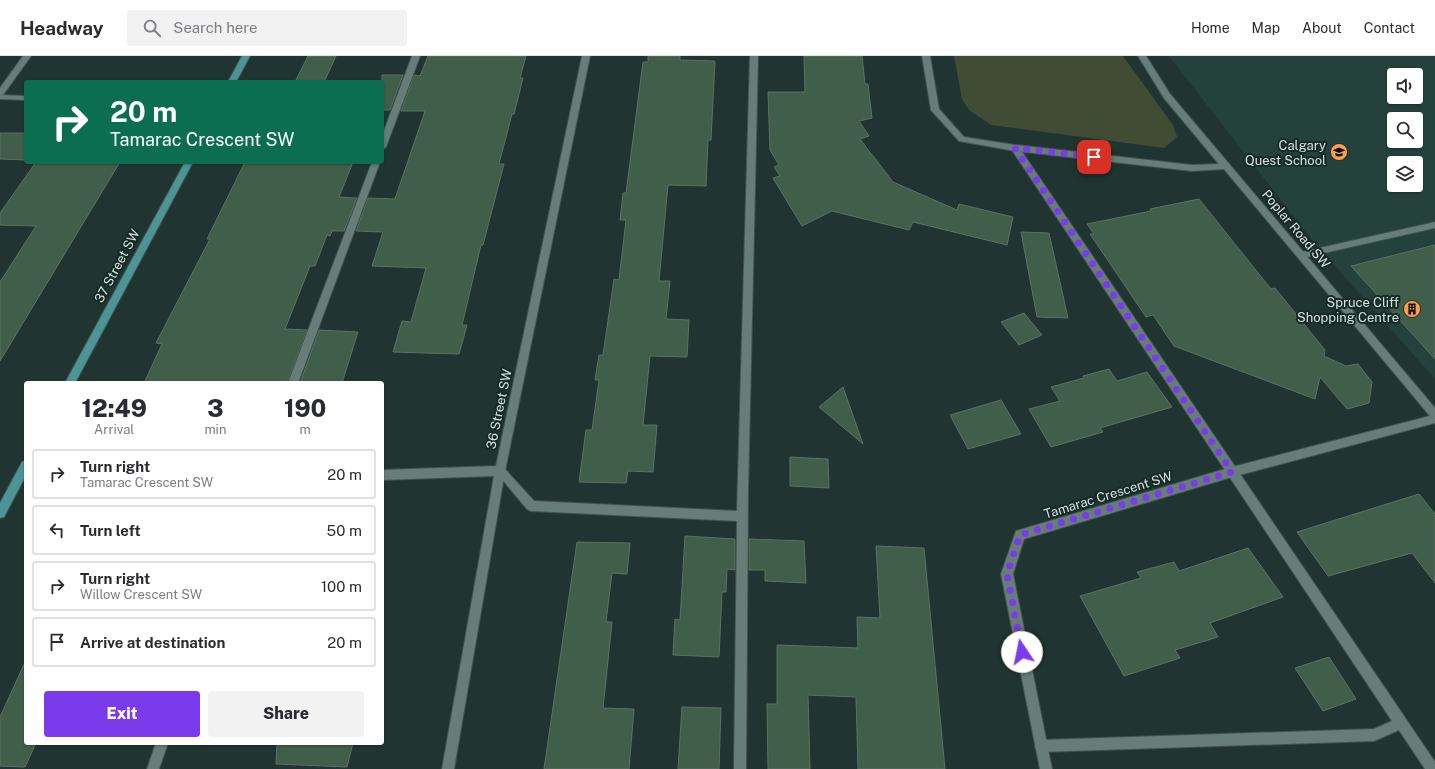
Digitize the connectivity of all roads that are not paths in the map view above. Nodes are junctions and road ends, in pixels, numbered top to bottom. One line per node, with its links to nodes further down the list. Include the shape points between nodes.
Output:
1 (28, 56): 9 (street)
2 (246, 56): 8 (street)
3 (416, 56): 12 (street)
4 (586, 56): 24 (street, 36 Street SW)
5 (754, 56): 28 (street)
6 (926, 56): 13 (street, via 935,110 962,139)
7 (1142, 56): 16 (street, Poplar Road SW, via 1167,96)
8 (233, 80)
9 (0, 93)
10 (0, 97): 11 (street)
11 (24, 98)
12 (384, 142)
13 (1015, 148): 16 (street, via 1192,168); 25 (street)
14 (188, 164): 19 (street, 37 Street SW)
15 (375, 164): 20 (street)
16 (1225, 166): 18 (street, Poplar Road SW)
17 (1435, 225): 18 (street)
18 (1302, 255): 21 (street, Poplar Road SW)
19 (71, 381)
20 (295, 381)
21 (1435, 415)
22 (1435, 419): 25 (street, Tamarac Crescent SW)
23 (24, 470): 27 (street)
24 (500, 470): 26 (street); 28 (street, via 531,506); 33 (street, 36 Street SW)
25 (1232, 472): 29 (street); 31 (street, Tamarac Crescent SW, via 1020,535 1007,574)
26 (384, 474)
27 (0, 513)
28 (743, 516): 34 (street)
29 (1401, 724): 31 (street, via 1374,735); 36 (street)
30 (161, 745): 32 (street)
31 (1041, 746): 35 (street, Tamarac Crescent SW)
32 (153, 769)
33 (448, 769)
34 (740, 769)
35 (1046, 769)
36 (1432, 769)

